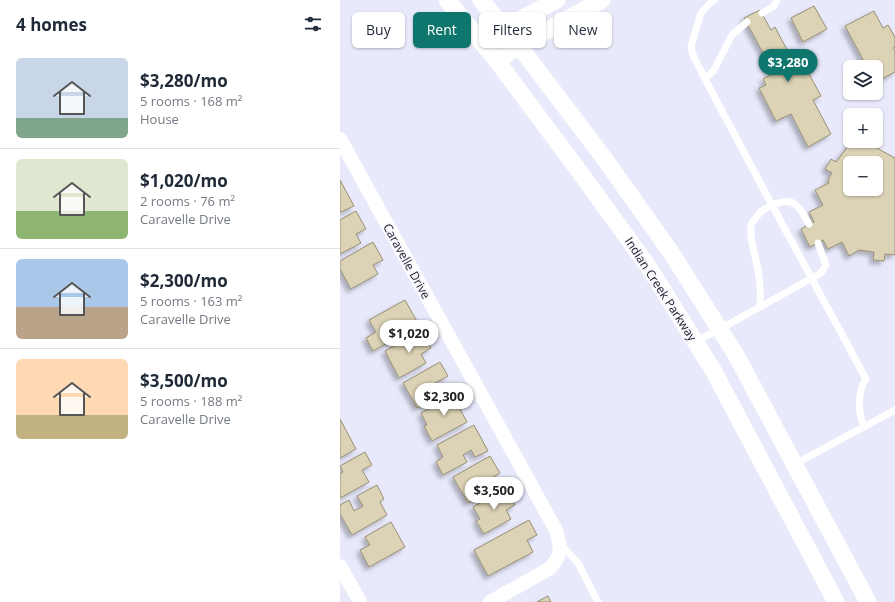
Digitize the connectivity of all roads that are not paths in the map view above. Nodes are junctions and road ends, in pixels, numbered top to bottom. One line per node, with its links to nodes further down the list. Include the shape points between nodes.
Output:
1 (447, 0): 12 (street, Indian Creek Parkway)
2 (481, 0): 7 (street)
3 (557, 0): 8 (street)
4 (602, 0): 11 (street)
5 (715, 0): 17 (lane, via 701,13 691,46)
6 (777, 0): 9 (lane, via 774,6)
7 (491, 12)
8 (534, 12)
9 (762, 13)
10 (747, 22): 17 (lane, via 732,35 714,70)
11 (546, 31)
12 (479, 39)
13 (486, 48): 16 (street, Indian Creek Parkway)
14 (516, 48): 16 (street)
15 (521, 48): 24 (street, via 604,158 670,251)
16 (497, 61): 25 (street, Indian Creek Parkway, via 648,266)
17 (705, 79): 19 (lane)
18 (340, 139): 29 (street, Caravelle Drive, via 556,530)
19 (772, 205): 20 (lane, via 783,201 794,203); 22 (lane); 23 (lane, via 760,213 752,223 750,234 759,276)
20 (809, 224)
21 (818, 242): 22 (lane, via 826,264 821,273)
22 (811, 279): 23 (lane); 27 (lane, via 866,379 859,397 860,420)
23 (760, 307): 24 (lane)
24 (720, 329): 25 (lane); 28 (street)
25 (695, 342): 34 (street, Indian Creek Parkway, via 713,370)
26 (895, 410): 27 (lane)
27 (864, 427): 28 (lane)
28 (794, 464): 35 (street)
29 (560, 549): 32 (street, via 549,569); 33 (lane, via 578,563)
30 (341, 569): 31 (street)
31 (360, 602)
32 (490, 602)
33 (598, 602)
34 (836, 602)
35 (868, 602)

